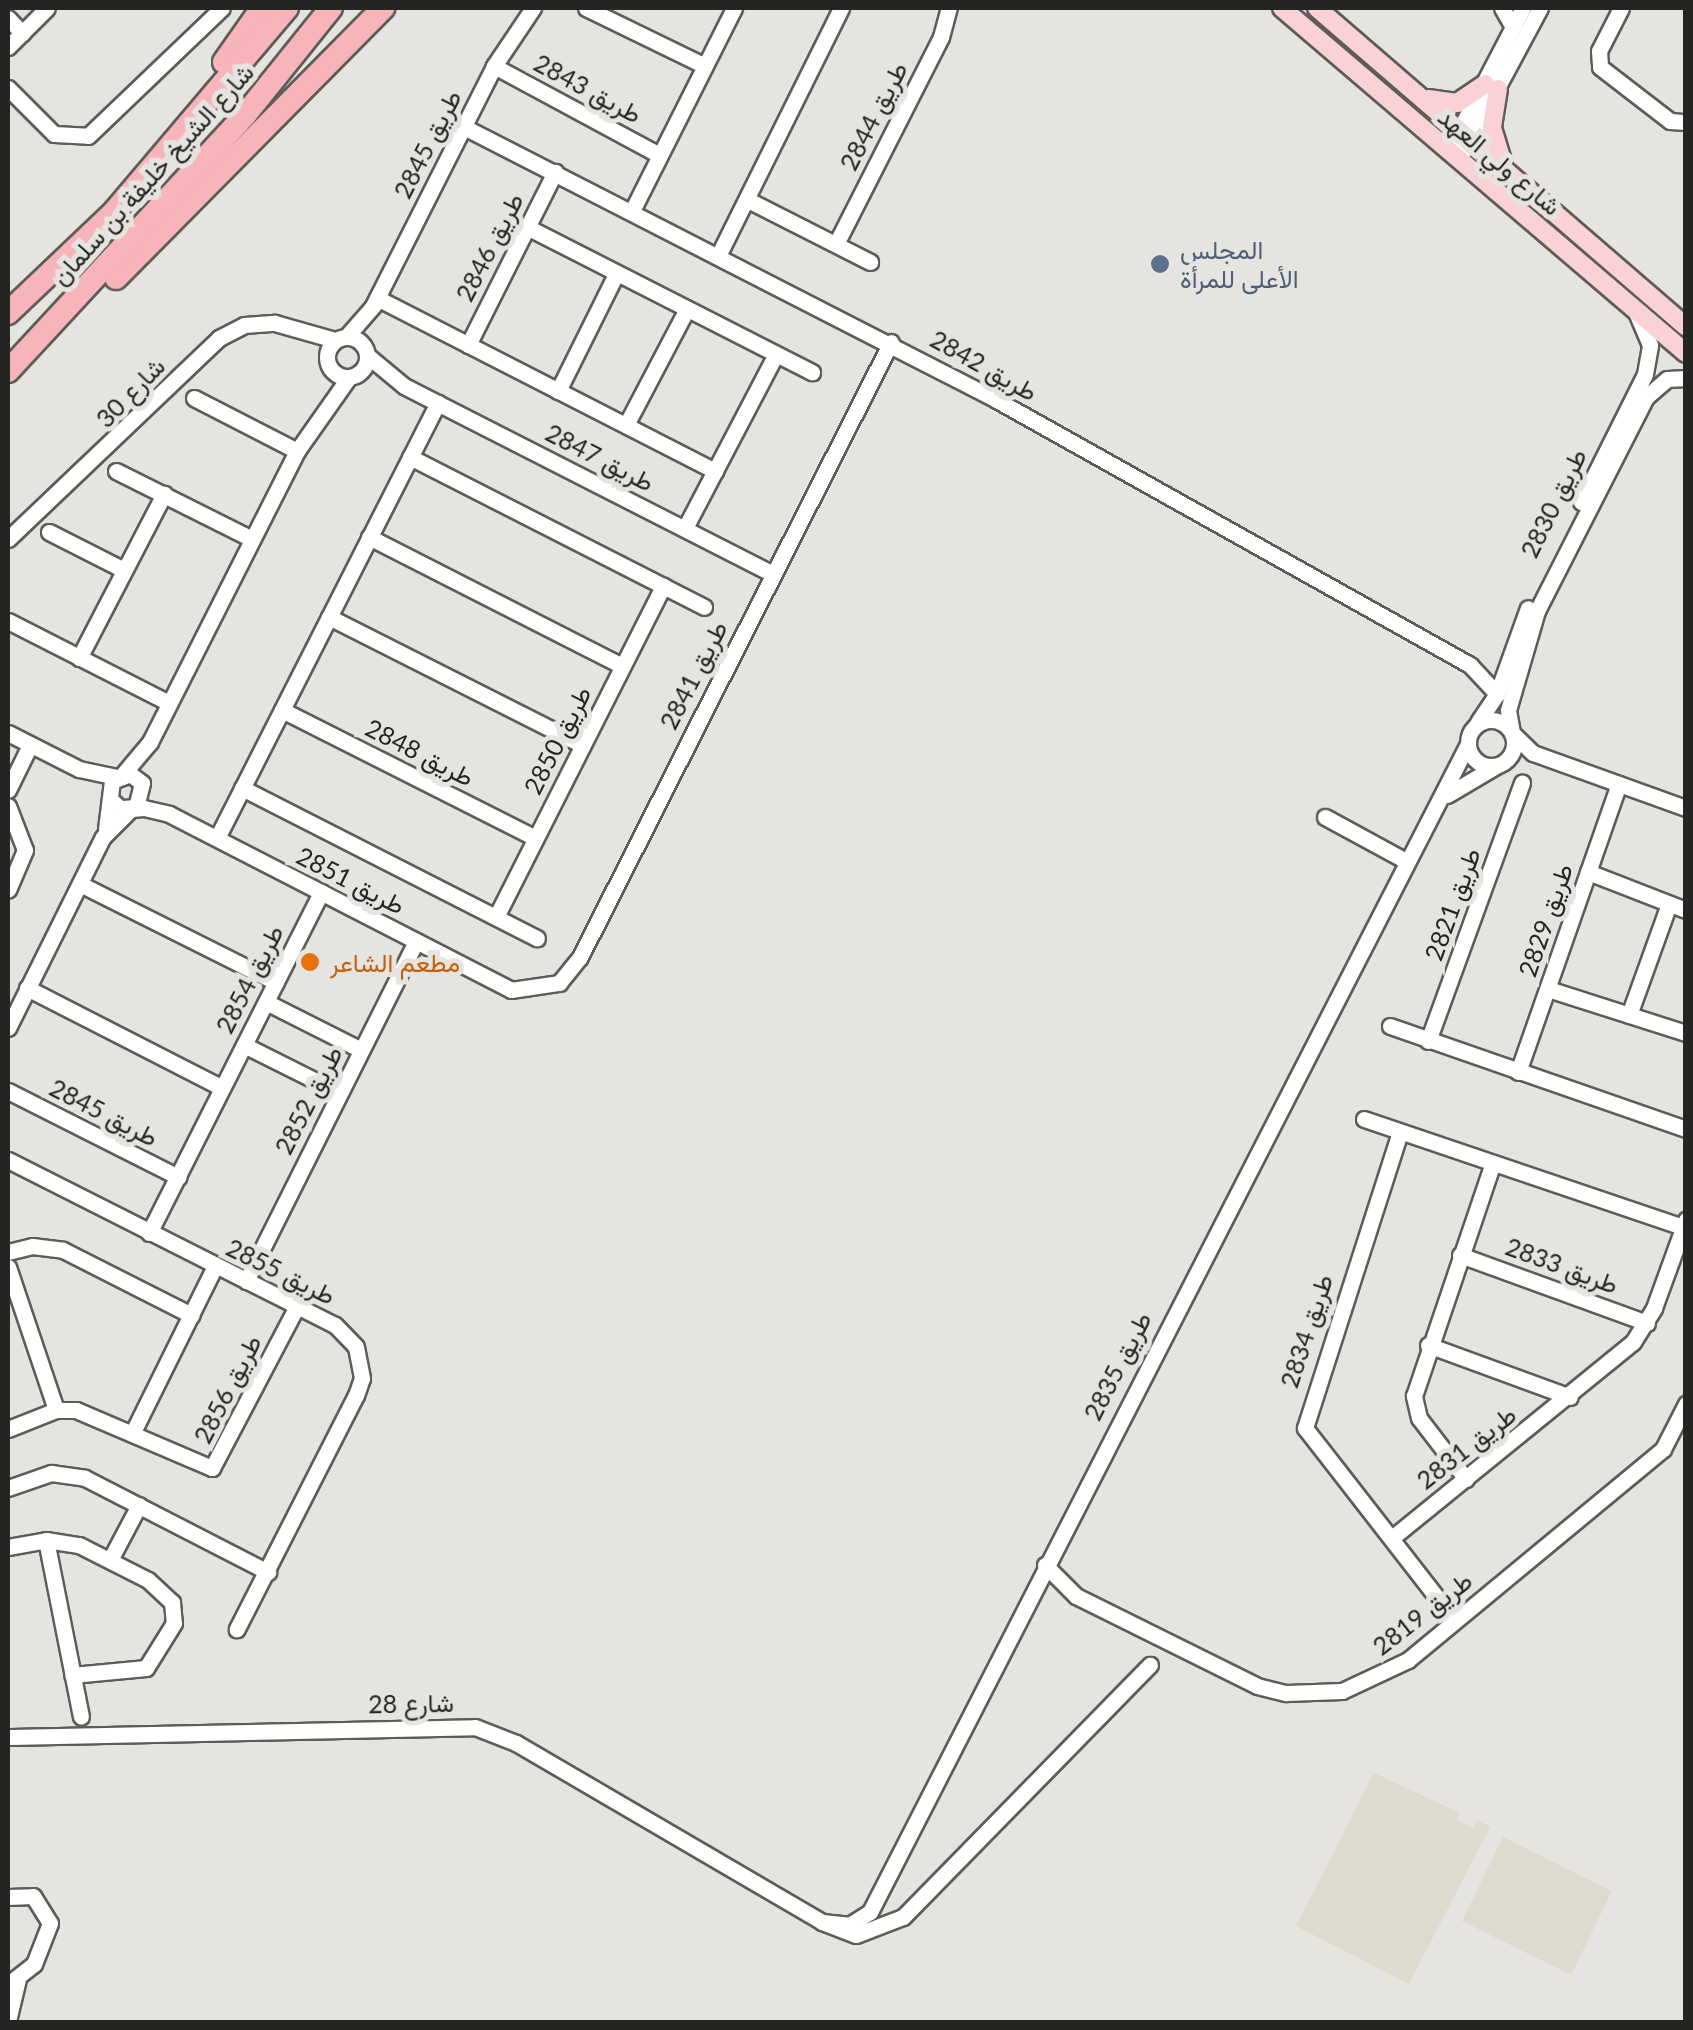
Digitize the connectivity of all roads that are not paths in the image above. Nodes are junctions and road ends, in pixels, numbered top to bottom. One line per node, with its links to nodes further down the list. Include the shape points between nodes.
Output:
1 (46, 8): 20 (street)
2 (222, 8): 25 (street, via 88,136 54,134)
3 (262, 8): 39 (highway, via 179,122)
4 (287, 8): 39 (highway, شارع الشيخ خليفة بن سلمان, via 113,213)
5 (331, 8): 47 (highway, شارع الشيخ خليفة بن سلمان, via 245,116)
6 (383, 8): 47 (highway, via 118,276)
7 (532, 8): 22 (street, طريق 2845)
8 (586, 8): 23 (street)
9 (734, 8): 23 (street, طريق 2843)
10 (841, 8): 34 (street)
11 (949, 8): 37 (street, طريق 2844, via 941,38)
12 (1282, 8): 31 (main road, شارع ولي العهد)
13 (1317, 8): 26 (main road, شارع ولي العهد)
14 (1502, 8): 19 (street)
15 (1523, 8): 19 (street)
16 (1540, 8): 24 (street)
17 (1621, 8): 27 (street, via 1598,51 1600,67 1670,121)
18 (8, 18): 20 (street)
19 (1513, 27): 24 (street)
20 (22, 33): 21 (street)
21 (8, 47)
22 (494, 66): 28 (street, طريق 2845); 30 (street, طريق 2843)
23 (704, 66): 30 (street, طريق 2843)
24 (1491, 86): 26 (main road, via 1458,103); 29 (street); 32 (main road, via 1492,128)
25 (8, 88)
26 (1424, 98): 29 (main road, شارع ولي العهد)
27 (1686, 122)
28 (464, 126): 33 (street, طريق 2842); 42 (street, طريق 2845)
29 (1466, 133): 31 (street); 32 (main road, شارع ولي العهد)
30 (659, 154): 35 (street, طريق 2843)
31 (1454, 155): 43 (main road, شارع ولي العهد)
32 (1506, 168): 46 (main road, شارع ولي العهد)
33 (555, 172): 35 (street, طريق 2842); 36 (street, طريق 2846)
34 (748, 200): 37 (street); 38 (street)
35 (632, 211): 38 (street, طريق 2842)
36 (527, 228): 41 (street); 49 (street, طريق 2846)
37 (836, 244): 40 (street)
38 (719, 254): 48 (street, طريق 2842)
39 (66, 255): 45 (highway, شارع الشيخ خليفة بن سلمان)
40 (870, 262)
41 (616, 274): 44 (street); 59 (street)
42 (375, 302): 49 (street); 50 (street, طريق 2845); 51 (street, طريق 2845)
43 (1630, 304): 53 (main road, شارع ولي العهد); 83 (street, طريق 2830, via 1649,338 1645,374)
44 (687, 309): 52 (street); 63 (street)
45 (8, 313)
46 (1686, 326)
47 (47, 334): 54 (highway, شارع الشيخ خليفة بن سلمان)
48 (891, 342): 75 (street, طريق 2841); 81 (street, طريق 2842)
49 (468, 345): 59 (street)
50 (335, 350): 51 (street, طريق 2847); 56 (street, طريق 2847); 62 (street); 72 (street, شارع 30, via 258,323 218,338)
51 (366, 351): 56 (street, طريق 2845); 58 (street, طريق 2847)
52 (776, 354): 55 (street); 67 (street)
53 (1686, 354)
54 (8, 371)
55 (812, 372)
56 (354, 376): 58 (street, طريق 2847); 62 (street)
57 (1686, 378): 83 (street, طريق 2830, via 1666,379 1646,398)
58 (404, 386): 61 (street, طريق 2847)
59 (558, 391): 63 (street)
60 (194, 398): 64 (street)
61 (438, 403): 65 (street); 69 (street, طريق 2847)
62 (324, 406): 64 (street)
63 (626, 425): 67 (street)
64 (298, 452): 73 (street)
65 (410, 458): 71 (street); 76 (street)
66 (116, 470): 68 (street)
67 (715, 471): 69 (street)
68 (164, 494): 73 (street); 74 (street)
69 (685, 528): 75 (street, طريق 2847)
70 (48, 532): 74 (street)
71 (370, 537): 78 (street); 82 (street)
72 (8, 540)
73 (252, 540): 85 (street)
74 (124, 570): 80 (street)
75 (773, 574): 125 (street, طريق 2841, via 580,957 558,982)
76 (662, 586): 77 (street); 82 (street, طريق 2850)
77 (704, 607)
78 (329, 617): 86 (street); 92 (street)
79 (8, 621): 80 (street)
80 (80, 658): 85 (street)
81 (1470, 665): 83 (street, طريق 2842); 84 (street, طريق 2842)
82 (622, 666): 92 (street, طريق 2850)
83 (1509, 672): 84 (street, طريق 2830); 89 (street, طريق 2830)
84 (1496, 694): 87 (street, طريق 2830)
85 (169, 703): 90 (street)
86 (282, 710): 101 (street); 112 (street, طريق 2848)
87 (1478, 722): 89 (street, via 1498,720); 93 (street)
88 (8, 733): 91 (street)
89 (1512, 733): 94 (street, via 1514,746); 95 (street)
90 (150, 742): 97 (street); 100 (street)
91 (30, 744): 96 (street); 102 (street)
92 (582, 745): 112 (street, طريق 2850)
93 (1467, 746): 94 (street, via 1478,762); 104 (street, طريق 2835)
94 (1500, 764): 95 (street); 104 (street, طريق 2835)
95 (1556, 764): 99 (street)
96 (79, 769): 97 (street); 103 (street)
97 (120, 775): 100 (street); 103 (street)
98 (1522, 784): 132 (street, طريق 2821)
99 (1619, 784): 106 (street); 114 (street, طريق 2829)
100 (143, 785): 107 (street); 108 (street, طريق 2851)
101 (242, 788): 111 (street); 120 (street)
102 (8, 790)
103 (110, 797): 107 (street, طريق 2851); 110 (street)
104 (1440, 800): 113 (street, طريق 2835)
105 (8, 806): 116 (street, via 26,850)
106 (1686, 808)
107 (131, 809): 108 (street, طريق 2851); 110 (street)
108 (169, 814): 111 (street, طريق 2851)
109 (1325, 818): 113 (street)
110 (103, 837): 115 (street)
111 (217, 838): 117 (street, طريق 2851)
112 (535, 838): 120 (street, طريق 2850)
113 (1406, 861): 168 (street, طريق 2835)
114 (1588, 872): 118 (street); 126 (street, طريق 2829)
115 (80, 884): 123 (street); 124 (street)
116 (8, 890)
117 (321, 892): 122 (street, طريق 2851); 123 (street, طريق 2854)
118 (1669, 904): 119 (street); 128 (street)
119 (1686, 910)
120 (496, 917): 121 (street)
121 (537, 938)
122 (416, 941): 125 (street, طريق 2851); 134 (street, طريق 2852)
123 (276, 982): 127 (street, طريق 2854)
124 (27, 988): 130 (street); 136 (street)
125 (510, 990)
126 (1548, 990): 128 (street); 135 (street, طريق 2829)
127 (266, 1002): 133 (street, طريق 2854); 134 (street)
128 (1629, 1015): 131 (street)
129 (1390, 1026): 132 (street)
130 (8, 1028)
131 (1686, 1033)
132 (1428, 1041): 135 (street)
133 (244, 1045): 136 (street, طريق 2854); 138 (street)
134 (361, 1050): 138 (street, طريق 2852)
135 (1518, 1072): 140 (street)
136 (222, 1088): 144 (street, طريق 2854)
137 (8, 1091): 144 (street, طريق 2845)
138 (340, 1093): 151 (street, طريق 2852)
139 (1364, 1120): 141 (street)
140 (1686, 1129)
141 (1400, 1132): 143 (street); 164 (street, طريق 2834, via 1305,1416 1314,1444)
142 (8, 1160): 146 (street, طريق 2855)
143 (1492, 1165): 145 (street); 148 (street)
144 (178, 1177): 146 (street, طريق 2854)
145 (1684, 1223): 154 (street, طريق 2831)
146 (150, 1234): 149 (street, طريق 2855)
147 (8, 1252): 153 (street, via 32,1246 63,1250)
148 (1460, 1255): 154 (street, طريق 2833); 155 (street)
149 (216, 1266): 151 (street, طريق 2855); 153 (street)
150 (8, 1267): 158 (street)
151 (246, 1281): 152 (street, طريق 2855)
152 (297, 1306): 160 (street, طريق 2856, via 212,1468); 169 (street, طريق 2855, via 349,1336 362,1378)
153 (191, 1315): 160 (street)
154 (1647, 1323): 156 (street, طريق 2831)
155 (1428, 1345): 156 (street, طريق 2831); 161 (street, via 1416,1407)
156 (1570, 1397): 161 (street, طريق 2831)
157 (1686, 1404): 172 (street, طريق 2819, via 1663,1449)
158 (56, 1410): 159 (street); 160 (street, طريق 2856, via 98,1415)
159 (8, 1430)
160 (133, 1432)
161 (1466, 1480): 164 (street, طريق 2831)
162 (8, 1488): 163 (street, via 50,1473 69,1475)
163 (138, 1505): 167 (street); 169 (street)
164 (1393, 1537): 172 (street, طريق 2834)
165 (46, 1540): 166 (street); 167 (street); 175 (street)
166 (8, 1547)
167 (110, 1560): 175 (street, via 162,1589 172,1602 174,1623 146,1668)
168 (1045, 1565): 170 (street, طريق 2835); 171 (street, طريق 2819)
169 (268, 1572): 173 (street, طريق 2855)
170 (1032, 1592): 171 (street, طريق 2819); 179 (street, طريق 2835, via 870,1912 849,1925)
171 (1076, 1596): 172 (street, طريق 2819, via 1229,1674 1286,1693 1366,1684)
172 (1455, 1621)
173 (238, 1628)
174 (1150, 1665): 179 (street, via 904,1917 856,1935)
175 (72, 1675): 176 (street)
176 (81, 1717)
177 (10, 1737): 179 (street, شارع 28, via 475,1727 516,1743)
178 (8, 1897): 180 (street, via 33,1896 50,1923 39,1956)
179 (822, 1922)
180 (13, 1981): 181 (street)
181 (8, 2020)

